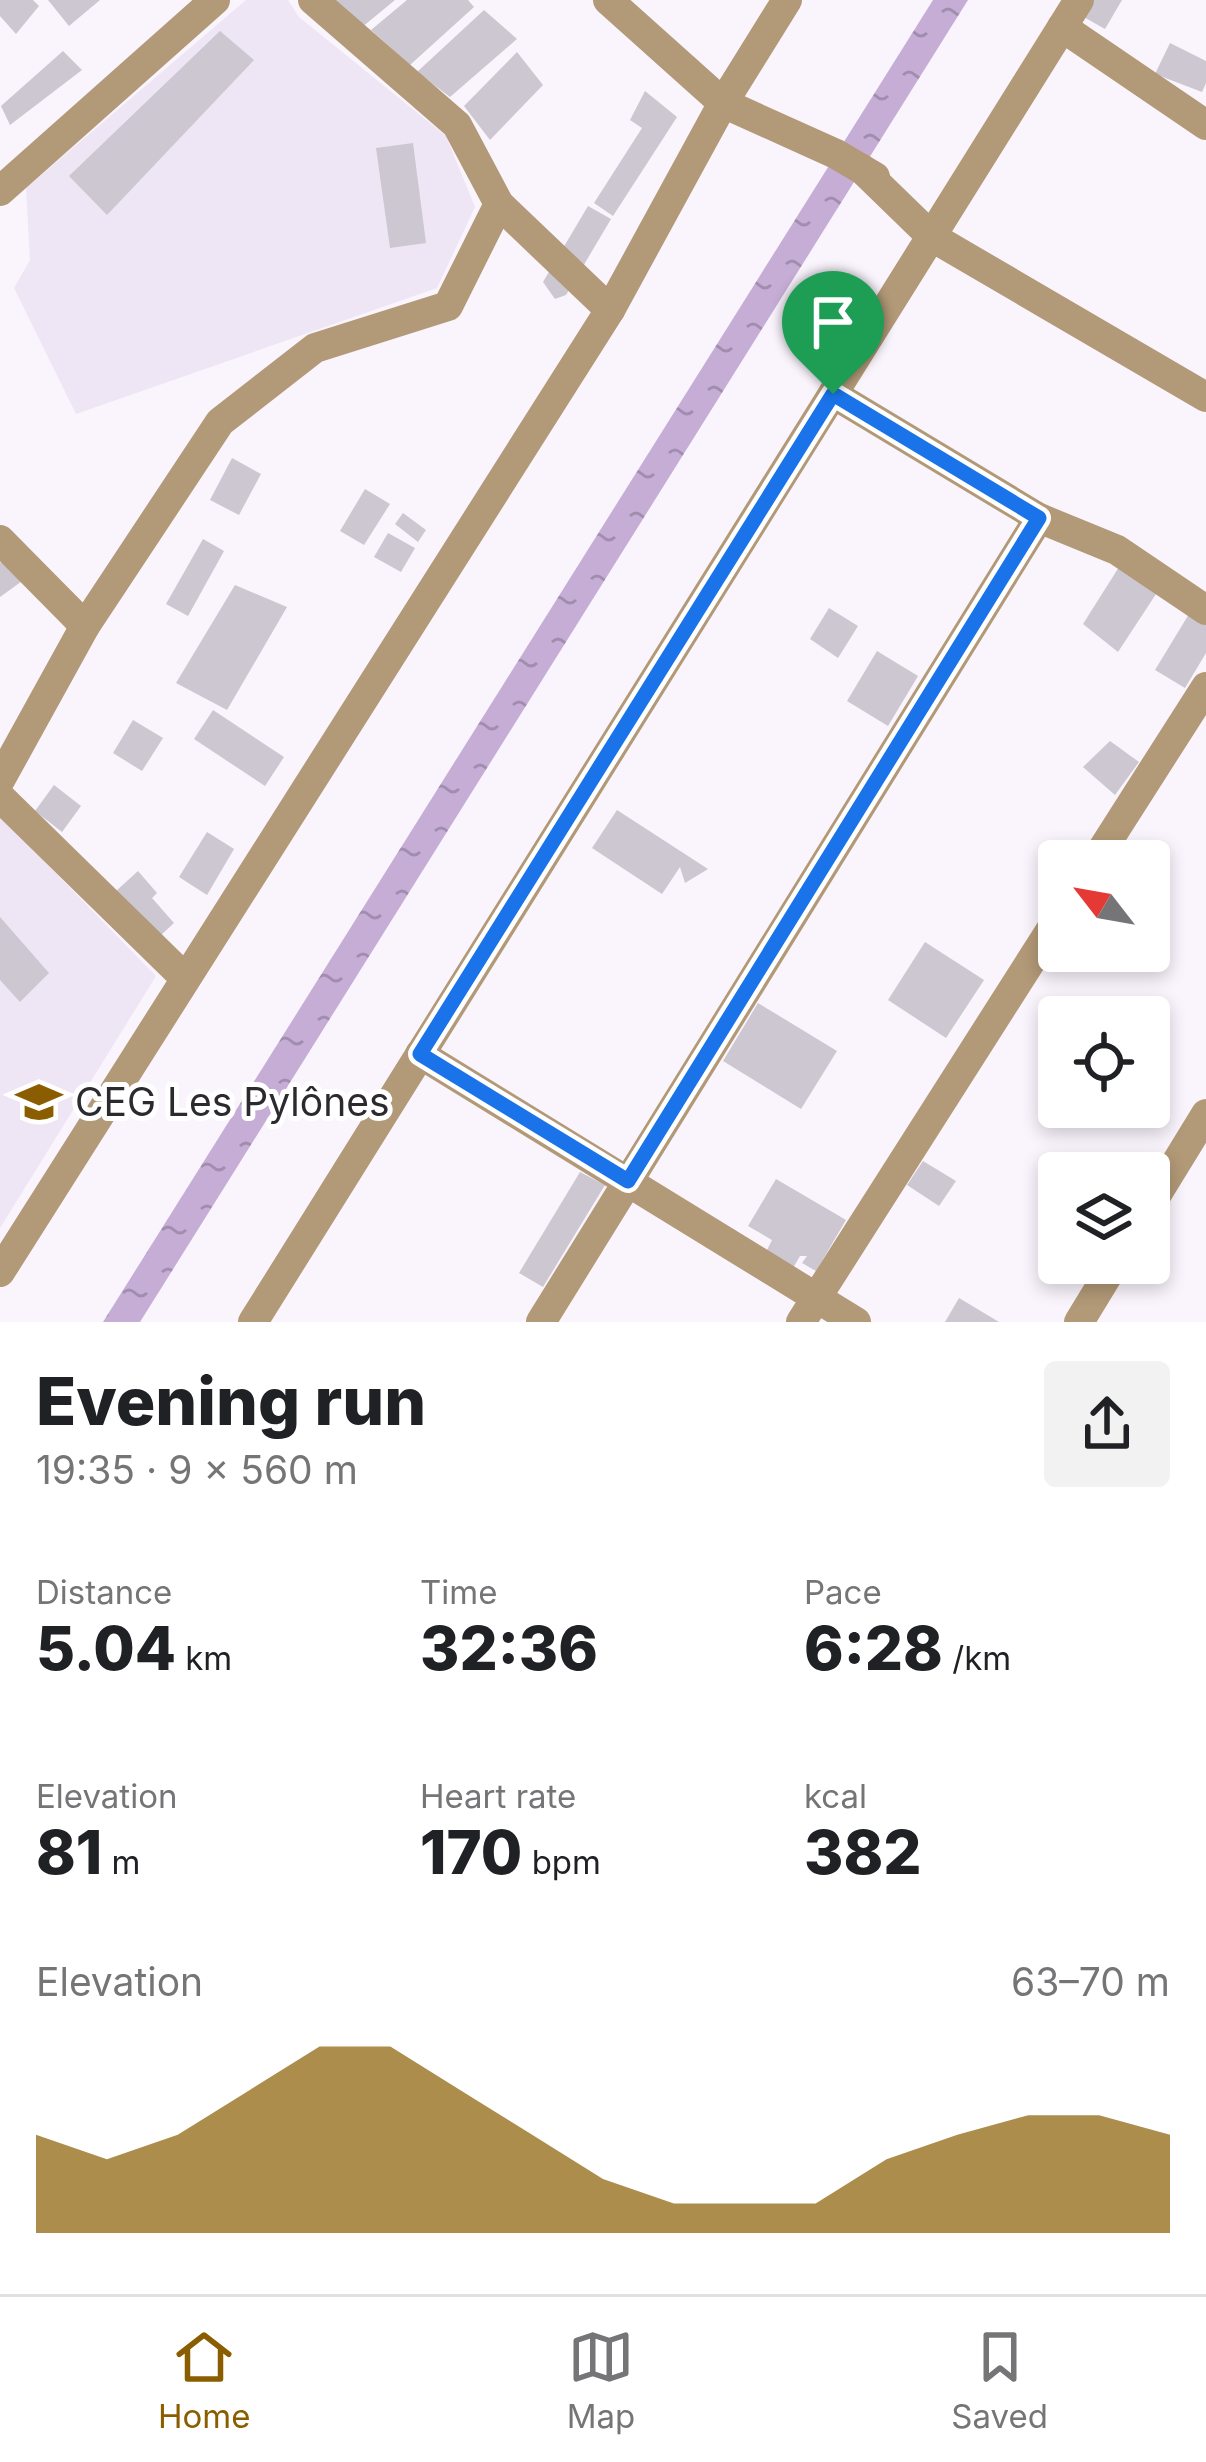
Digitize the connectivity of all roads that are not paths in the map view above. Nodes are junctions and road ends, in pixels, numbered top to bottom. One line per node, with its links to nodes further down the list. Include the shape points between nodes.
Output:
1 (215, 0): 9 (street)
2 (313, 0): 10 (street, via 457,125)
3 (608, 0): 7 (street)
4 (787, 0): 7 (street)
5 (1079, 0): 6 (street)
6 (1062, 27): 8 (street); 11 (street)
7 (724, 103): 11 (street, via 849,162); 12 (street)
8 (1206, 125)
9 (0, 191)
10 (499, 204): 12 (street); 18 (street, via 448,306 315,348 220,422)
11 (937, 228): 13 (street); 14 (street)
12 (610, 310): 24 (street)
13 (833, 394): 15 (street); 25 (street)
14 (1206, 397)
15 (1039, 518): 17 (street, via 1117,550); 28 (street)
16 (0, 540): 18 (street)
17 (1206, 610)
18 (85, 626): 20 (street)
19 (1206, 687): 22 (street)
20 (0, 780)
21 (0, 796): 24 (street)
22 (1108, 840)
23 (1038, 950): 31 (street)
24 (184, 976): 29 (street)
25 (420, 1054): 28 (street); 32 (street)
26 (1206, 1114): 27 (street)
27 (1170, 1173)
28 (628, 1181): 31 (street); 33 (street)
29 (0, 1272)
30 (1102, 1284): 35 (street)
31 (808, 1310): 34 (street)
32 (253, 1322)
33 (541, 1322)
34 (856, 1322)
35 (1079, 1322)

